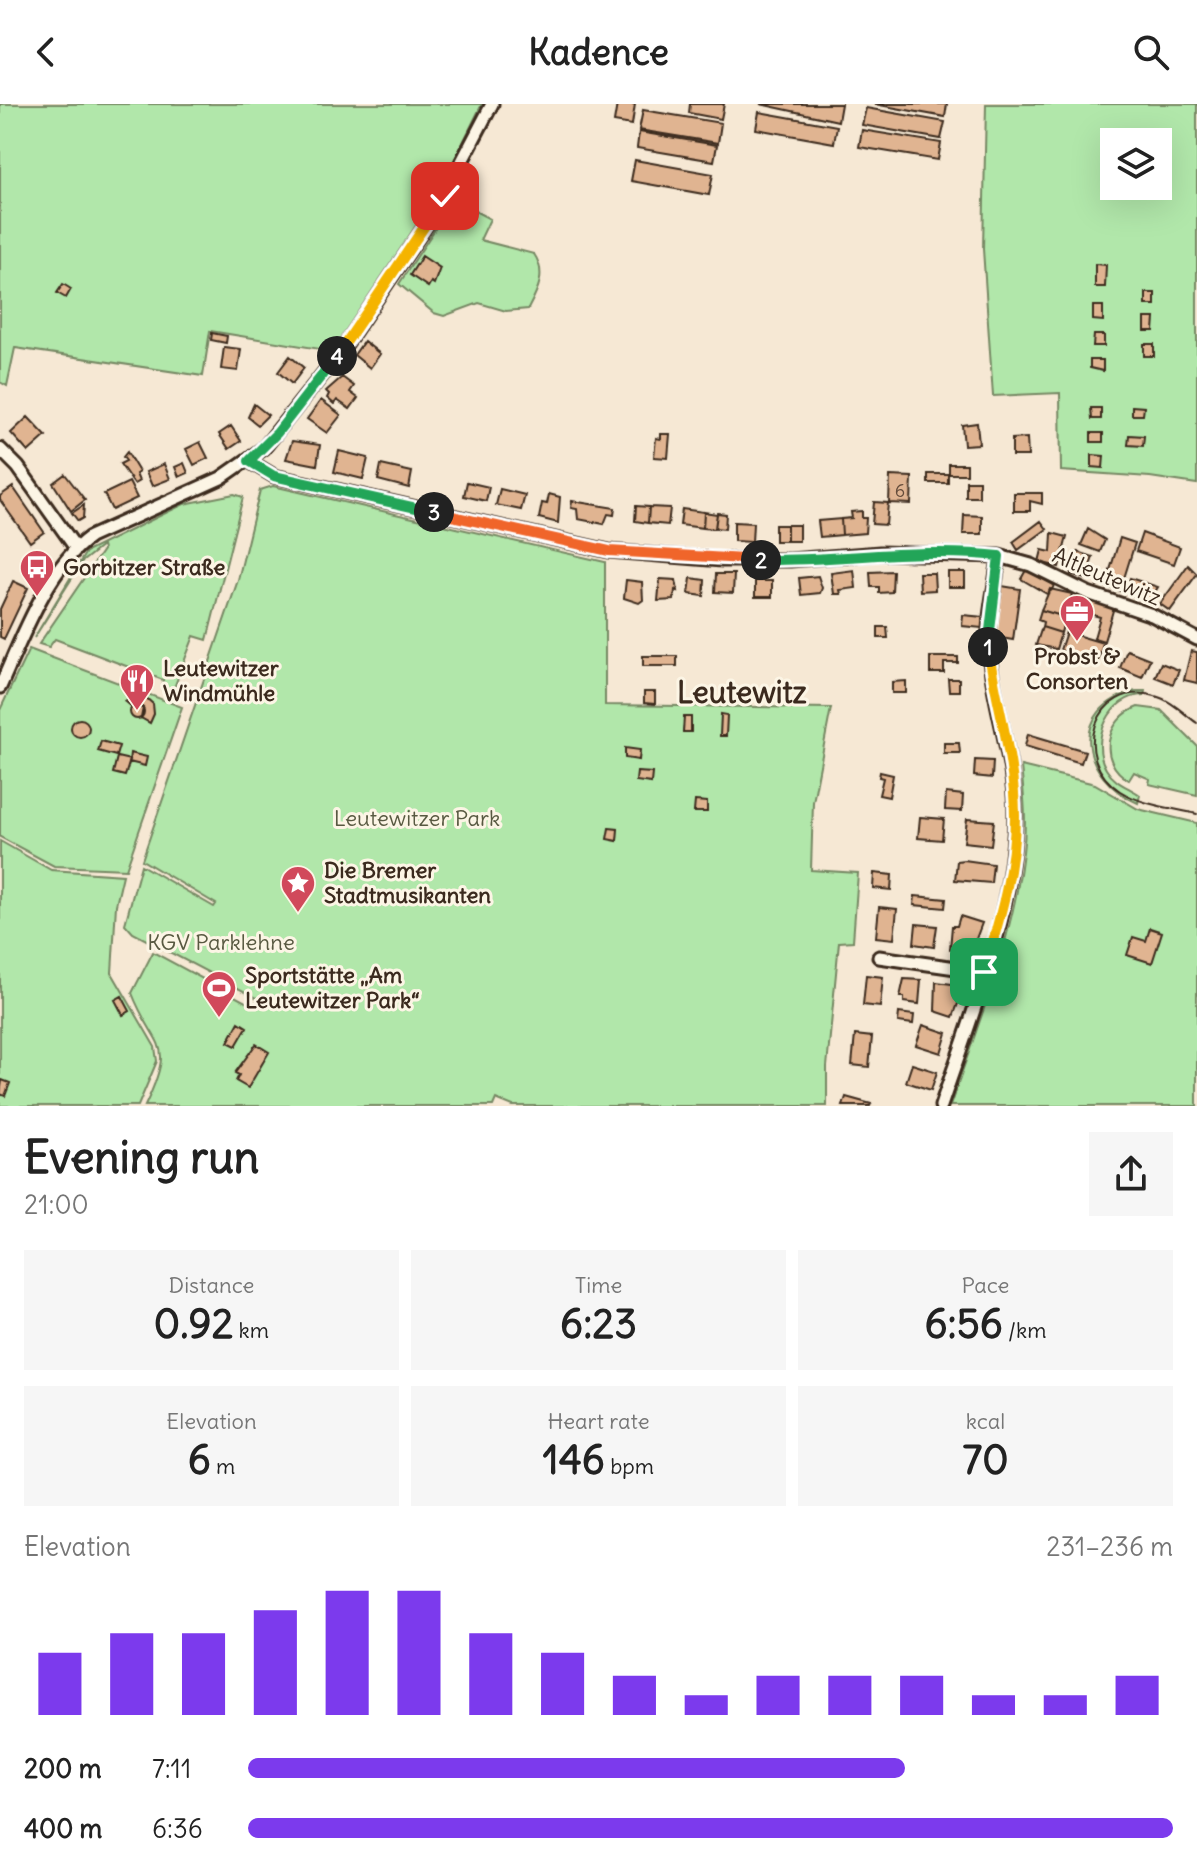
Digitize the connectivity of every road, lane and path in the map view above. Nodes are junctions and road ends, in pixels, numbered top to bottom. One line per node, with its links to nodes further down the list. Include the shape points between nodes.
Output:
1 (492, 104): 3 (street, via 445,196 360,324 277,433)
2 (0, 449): 4 (street)
3 (249, 461): 4 (street); 5 (street, Altleutewitz, via 274,476 609,551 722,560 880,553)
4 (75, 547): 7 (street, via 41,600)
5 (999, 556): 6 (street, Altleutewitz, via 1152,615); 9 (street, via 988,645 1015,815 1005,898)
6 (1197, 639)
7 (0, 687)
8 (879, 957): 9 (street)
9 (984, 972): 10 (street)
10 (941, 1106)

